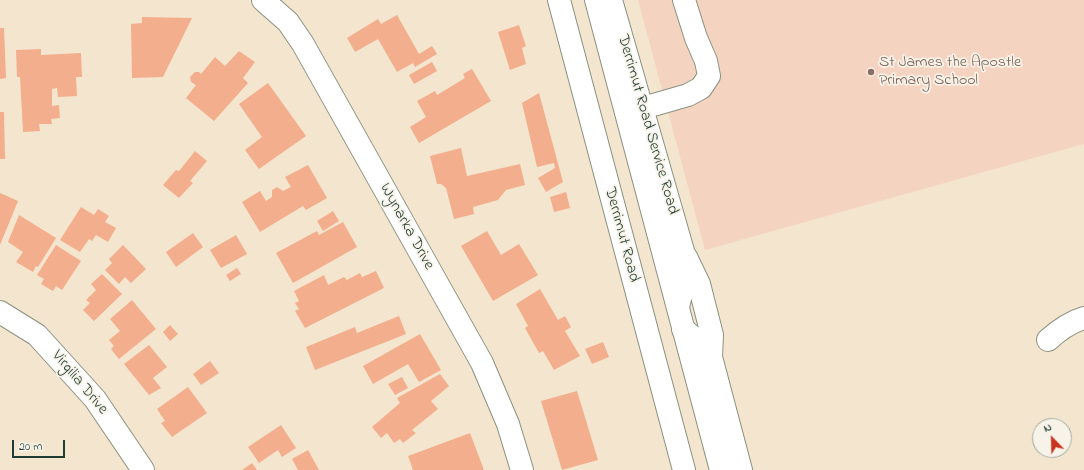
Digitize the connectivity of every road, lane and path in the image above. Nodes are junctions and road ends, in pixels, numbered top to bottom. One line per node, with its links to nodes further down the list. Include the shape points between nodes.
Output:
1 (263, 0): 16 (main road, Wynarka Drive, via 288,22 303,44 482,363 508,424)
2 (559, 0): 17 (main road, Derrimut Road)
3 (596, 0): 8 (main road)
4 (611, 0): 6 (main road, Derrimut Road Service Road)
5 (684, 0): 6 (main road, via 709,76 701,88 688,95)
6 (643, 108): 7 (main road, Derrimut Road Service Road)
7 (683, 251): 8 (main road, Derrimut Road Service Road, via 686,274); 13 (main road, Derrimut Road Service Road, via 699,284 712,335)
8 (678, 307): 11 (main road)
9 (0, 312): 15 (main road, Virgilia Drive, via 37,335 48,346 95,399)
10 (1084, 318): 12 (main road, via 1059,330)
11 (683, 329): 13 (main road, Derrimut Road Service Road); 14 (main road)
12 (1048, 340)
13 (711, 357): 18 (main road, Derrimut Road Service Road)
14 (718, 465)
15 (143, 470)
16 (522, 470)
17 (684, 470)
18 (741, 470)

